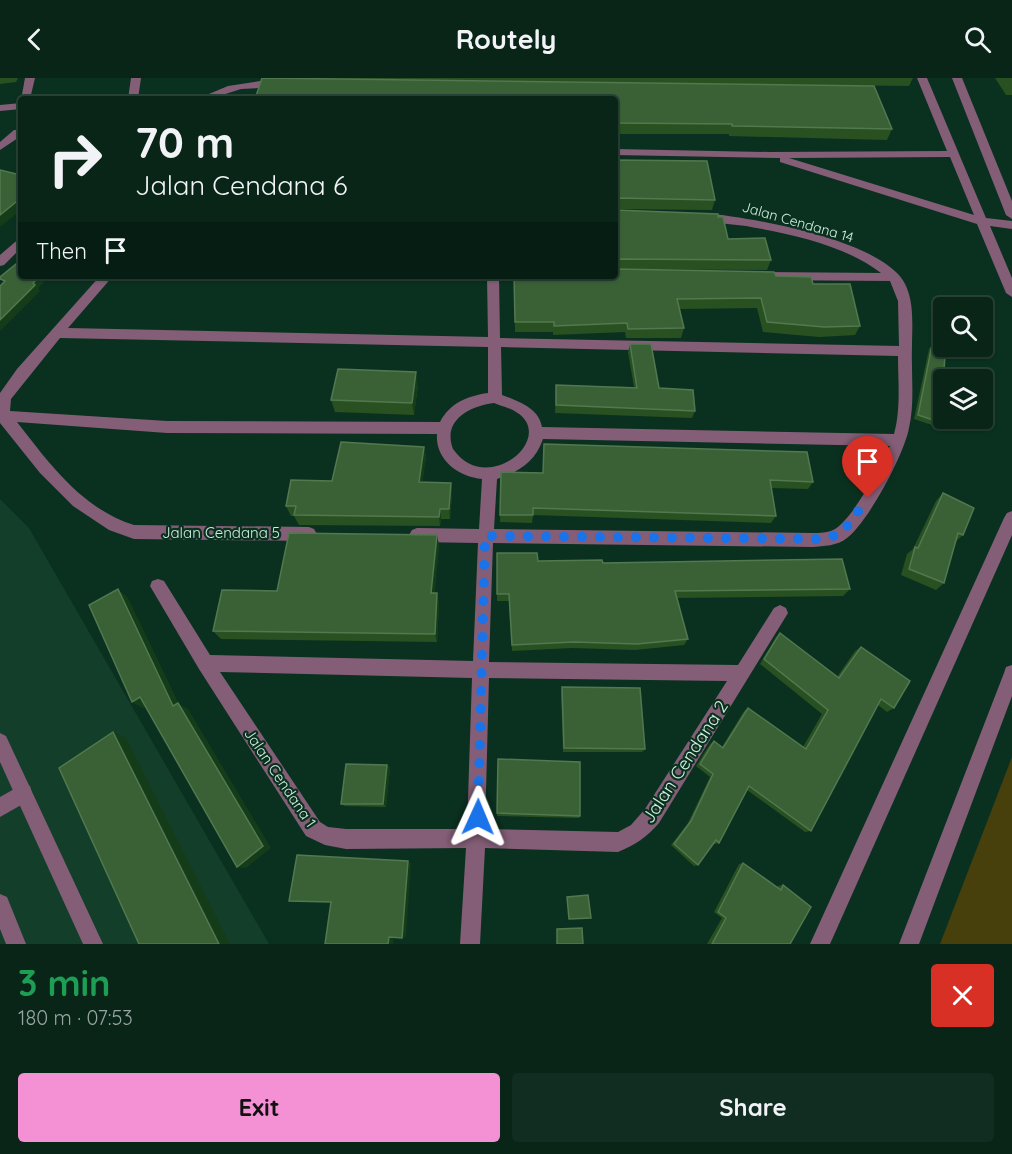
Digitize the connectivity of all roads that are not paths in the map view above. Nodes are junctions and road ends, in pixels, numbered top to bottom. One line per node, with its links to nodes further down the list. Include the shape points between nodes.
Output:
1 (30, 78): 7 (street)
2 (136, 78): 8 (street)
3 (922, 78): 16 (street)
4 (957, 78): 20 (street)
5 (241, 83): 6 (street); 9 (street); 10 (street)
6 (291, 84)
7 (26, 96)
8 (134, 96)
9 (208, 96)
10 (229, 96)
11 (18, 106): 12 (street)
12 (0, 108)
13 (18, 132): 14 (street)
14 (0, 147)
15 (618, 152): 17 (street)
16 (953, 154): 17 (street); 19 (street)
17 (770, 155): 19 (street)
18 (691, 216): 24 (street, Jalan Cendana 14, via 744,220 809,238 865,257)
19 (985, 222): 20 (street); 27 (street)
20 (1011, 222)
21 (18, 244): 22 (street)
22 (0, 262)
23 (744, 276): 24 (street)
24 (894, 277): 30 (street, via 905,309)
25 (104, 279): 28 (street)
26 (493, 279): 29 (street)
27 (1012, 293)
28 (58, 333): 29 (street); 32 (street, via 4,398)
29 (494, 341): 30 (street); 31 (street)
30 (905, 351): 35 (street, via 906,385)
31 (495, 398): 33 (street, via 463,405); 34 (street, via 525,409)
32 (2, 417): 33 (street, via 167,427); 38 (street, Jalan Cendana 5, via 47,471 117,529)
33 (444, 428): 36 (street, via 447,450 453,459 464,468)
34 (537, 433): 35 (street); 36 (street, via 526,459 510,470)
35 (899, 440): 40 (street, via 868,498 842,533 832,538)
36 (490, 474): 40 (street)
37 (1012, 518): 54 (street)
38 (324, 534)
39 (404, 535): 40 (street)
40 (485, 536): 44 (street)
41 (158, 586): 43 (street, Jalan Cendana 1)
42 (780, 613): 45 (street, Jalan Cendana 2)
43 (205, 663): 44 (street); 49 (street, Jalan Cendana 1, via 308,823 319,834 346,839)
44 (481, 670): 45 (street); 49 (street)
45 (743, 673): 49 (street, Jalan Cendana 2, via 638,833 618,842)
46 (1012, 673): 55 (street)
47 (0, 742): 48 (street)
48 (12, 800): 52 (street)
49 (477, 838): 53 (street)
50 (0, 904): 51 (street)
51 (16, 944)
52 (93, 944)
53 (470, 944)
54 (820, 944)
55 (909, 944)

